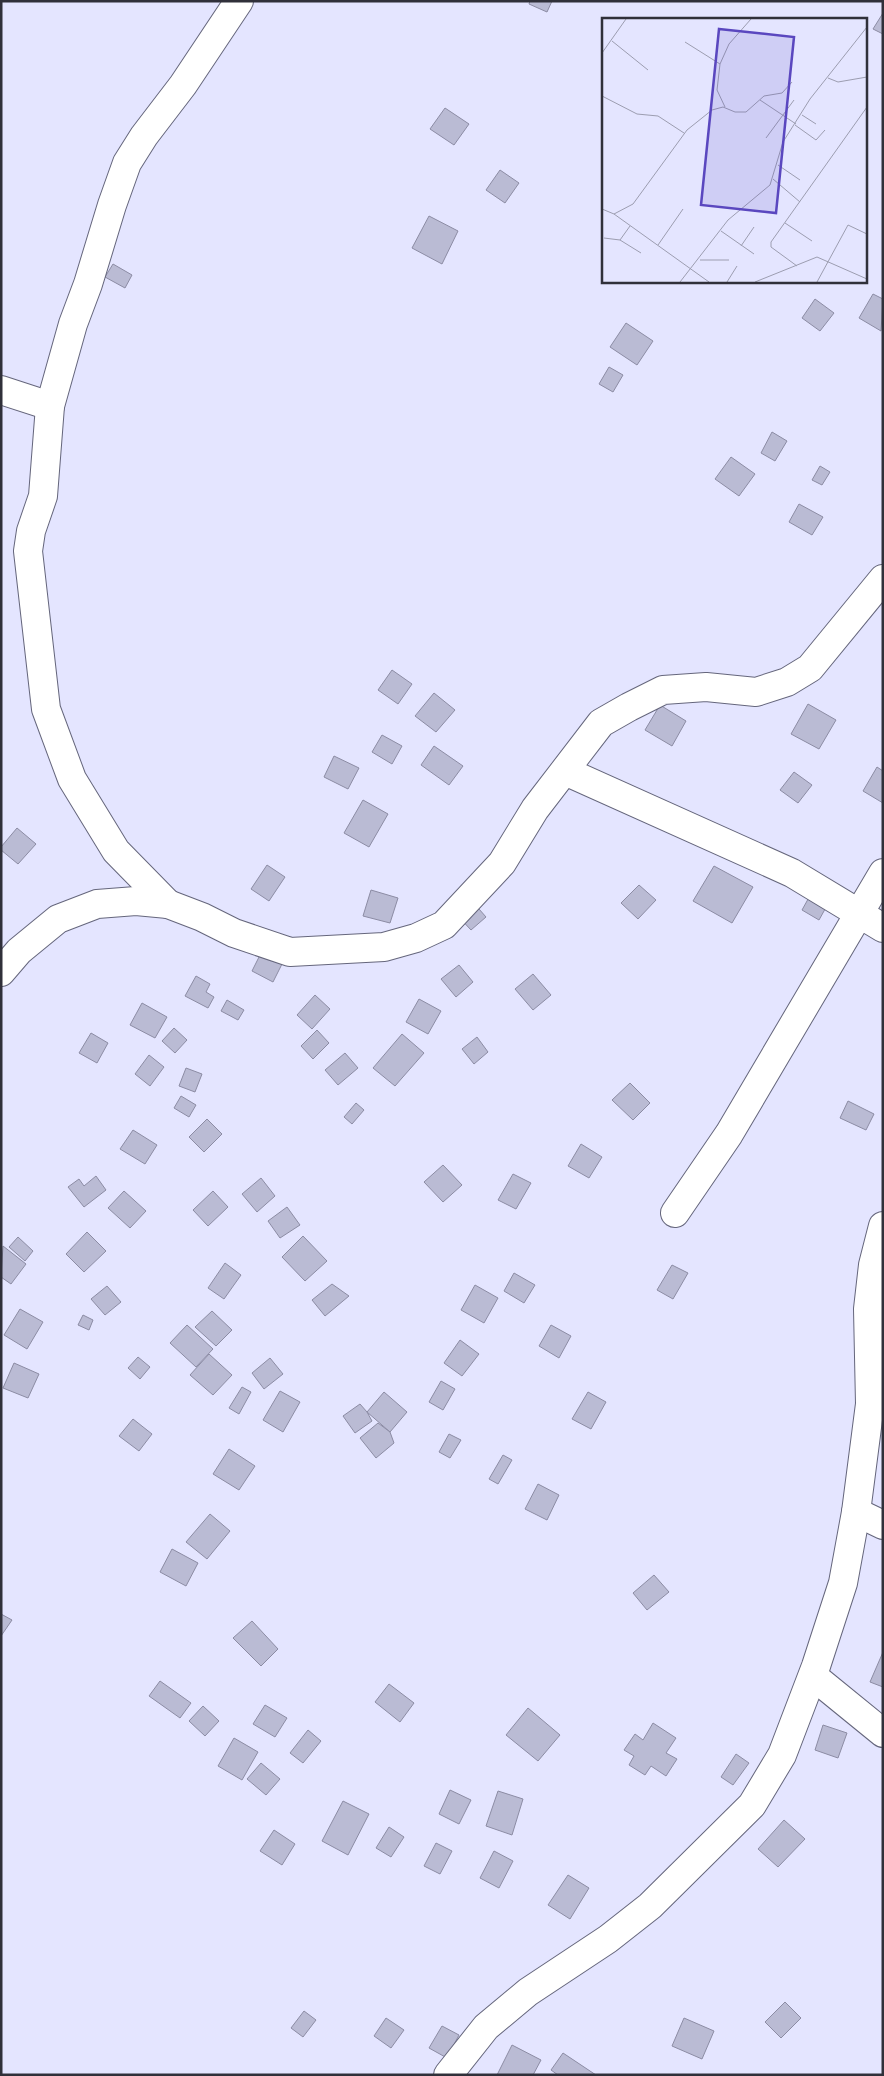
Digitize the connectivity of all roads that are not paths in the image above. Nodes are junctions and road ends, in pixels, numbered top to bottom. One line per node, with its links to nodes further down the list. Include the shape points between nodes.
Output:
1 (239, 1): 3 (street, via 127,163 72,324)
2 (1, 390): 3 (street)
3 (50, 406): 7 (street, via 43,496 28,551 46,709 72,779 116,851)
4 (883, 579): 5 (street, via 837,637 802,673 787,682 756,692 706,687 663,690 601,723)
5 (565, 771): 7 (street, via 535,809 502,863 444,925 416,938 384,947 290,952 234,933); 8 (street, via 792,873)
6 (883, 873): 8 (street)
7 (168, 904): 10 (street, via 136,901 97,904 58,919)
8 (859, 913): 9 (street); 11 (street, via 729,1134)
9 (883, 928)
10 (1, 972)
11 (676, 1213)
12 (883, 1226): 13 (street, via 873,1265 868,1309 870,1404)
13 (856, 1512): 14 (street); 15 (street, via 843,1583)
14 (883, 1525)
15 (813, 1676): 16 (street); 17 (street, via 782,1755 752,1805 650,1906 608,1939 528,1992 486,2027)
16 (883, 1733)
17 (448, 2075)

